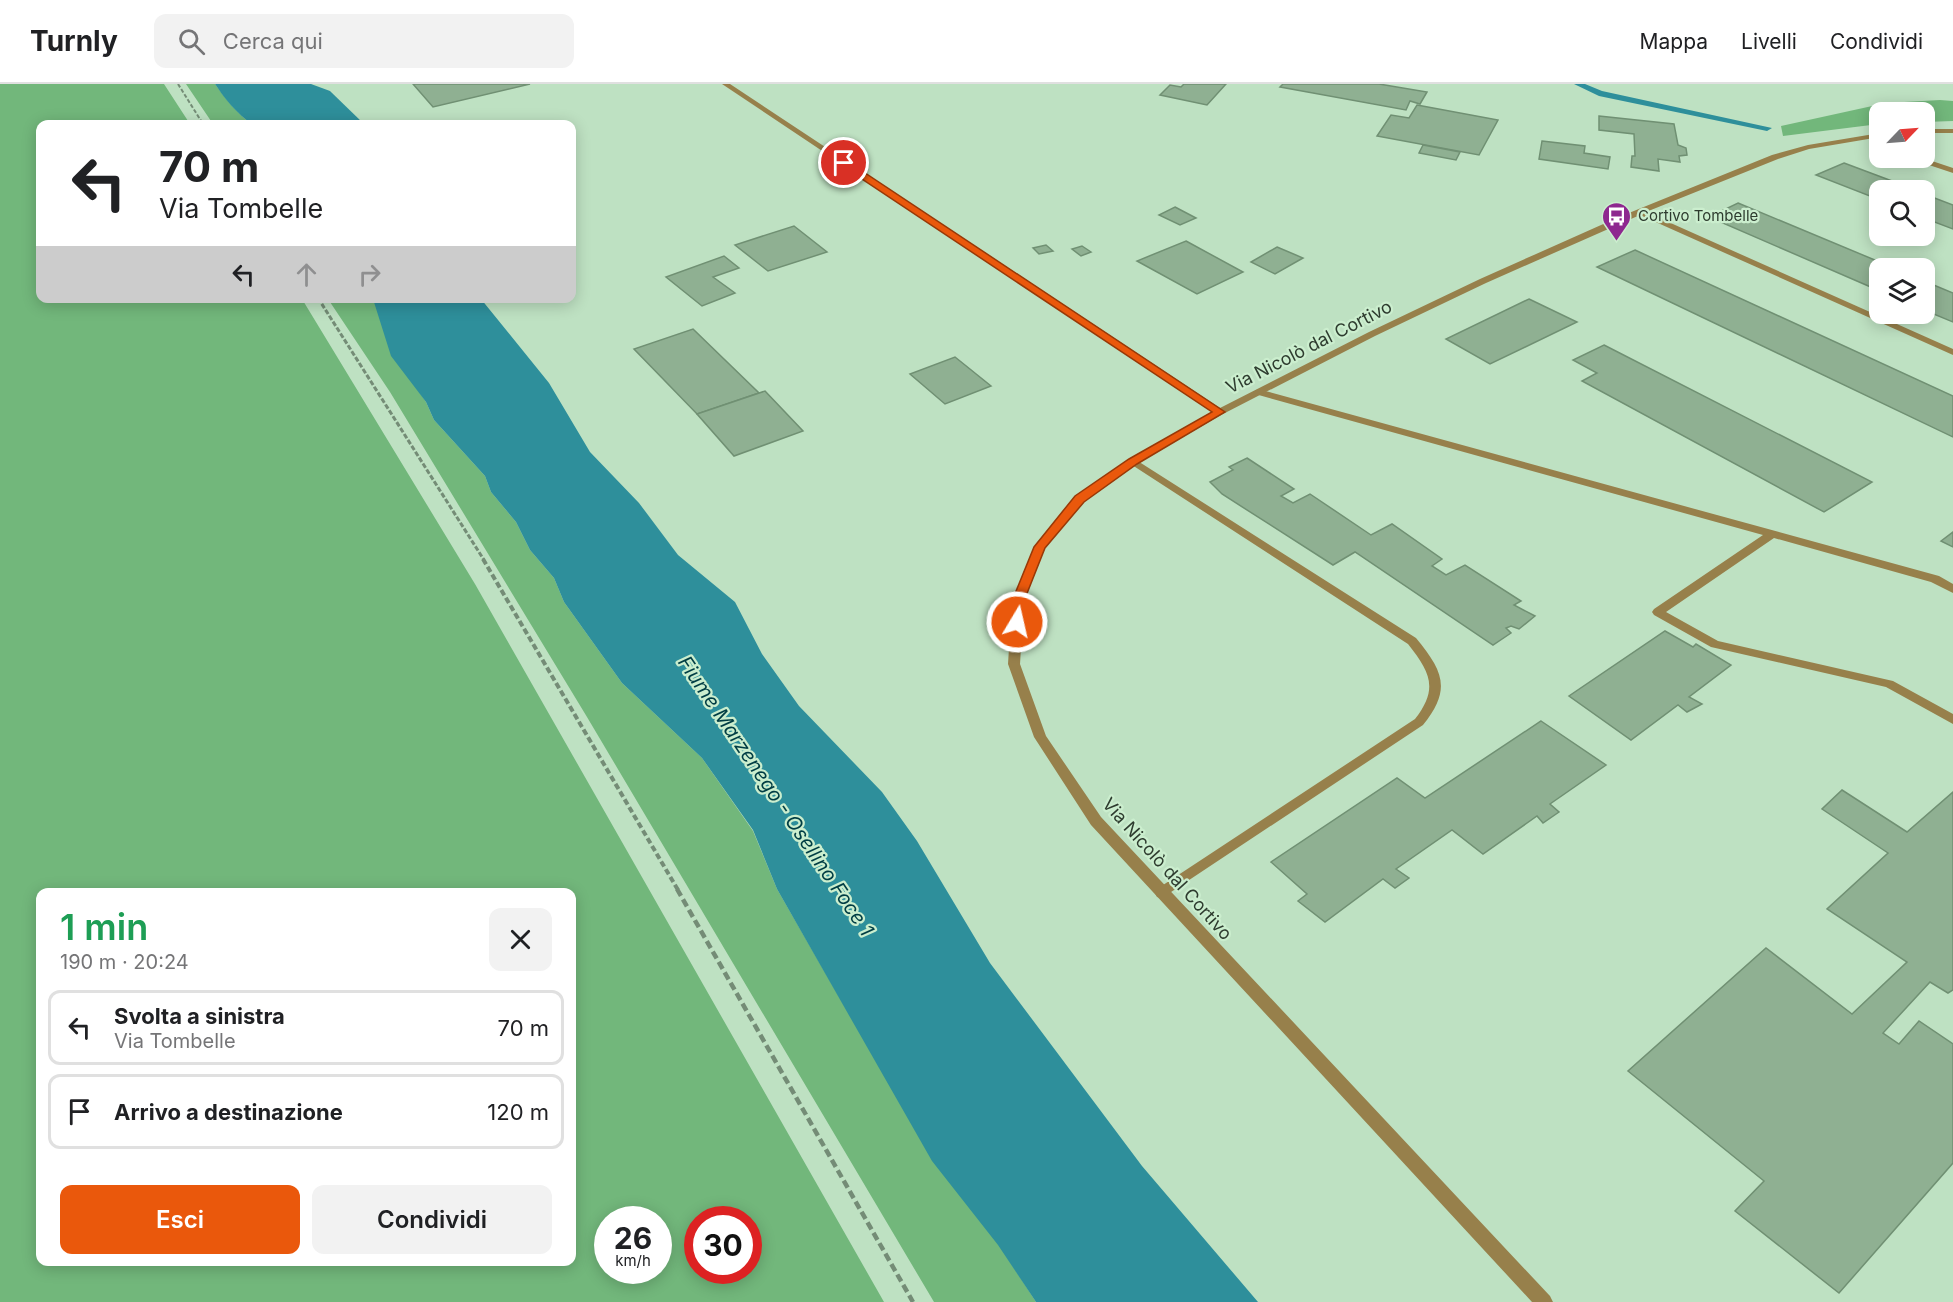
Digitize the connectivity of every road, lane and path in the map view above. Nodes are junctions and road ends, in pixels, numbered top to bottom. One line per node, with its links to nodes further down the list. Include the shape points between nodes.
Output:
1 (178, 84): 3 (path)
2 (725, 84): 13 (street)
3 (200, 120)
4 (1953, 131): 5 (street)
5 (1935, 132)
6 (1869, 137): 9 (street, Via Nicolò dal Cortivo, via 1775,157)
7 (1935, 164): 8 (street)
8 (1953, 171)
9 (1640, 212): 11 (street); 12 (street, Via Nicolò dal Cortivo, via 1422,310)
10 (321, 303): 19 (path, via 578,720)
11 (1953, 352)
12 (1258, 392): 13 (street, Via Nicolò dal Cortivo); 15 (street)
13 (1220, 412): 14 (street, Via Nicolò dal Cortivo)
14 (1133, 461): 18 (street, Via Nicolò dal Cortivo, via 1080,499 1040,547 1018,601 1014,664 1040,737 1096,821); 18 (street, via 1412,641 1430,662 1438,686 1432,708 1419,723)
15 (1772, 534): 16 (street, via 1935,579); 17 (street, via 1658,612 1715,644 1889,684)
16 (1953, 589)
17 (1953, 720)
18 (1162, 893): 20 (street, Via Nicolò dal Cortivo)
19 (913, 1302)
20 (1544, 1302)

